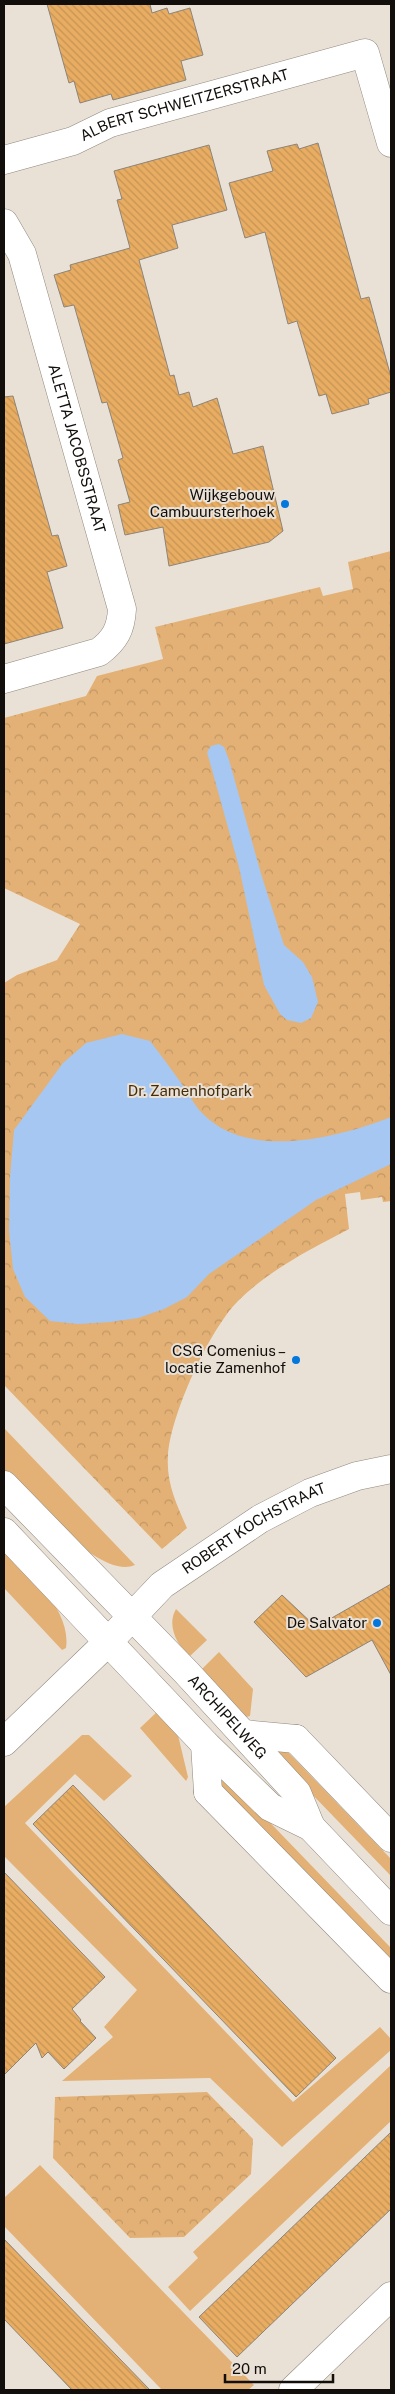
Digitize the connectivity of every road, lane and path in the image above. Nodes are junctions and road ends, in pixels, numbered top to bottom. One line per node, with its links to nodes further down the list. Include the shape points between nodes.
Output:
1 (391, 144): 2 (street, ALBERT SCHWEITZERSTRAAT, via 366,53 110,123 72,141)
2 (4, 160)
3 (4, 223): 4 (street, ALETTA JACOBSSTRAAT, via 22,254 120,603 121,621 114,638 99,652)
4 (4, 679)
5 (391, 1469): 8 (street, ROBERT KOCHSTRAAT, via 357,1476 310,1493 260,1519 162,1585)
6 (4, 1485): 8 (street, ARCHIPELWEG)
7 (4, 1532): 9 (street, ARCHIPELWEG)
8 (133, 1616): 9 (street); 10 (street, ARCHIPELWEG)
9 (108, 1642): 11 (street); 12 (street, ARCHIPELWEG)
10 (244, 1734): 13 (street, ARCHIPELWEG, via 297,1793); 14 (street, via 296,1739)
11 (4, 1742)
12 (205, 1744): 13 (street, ARCHIPELWEG, via 270,1807); 16 (street, via 208,1792)
13 (311, 1827): 15 (street, ARCHIPELWEG)
14 (391, 1838)
15 (391, 1911)
16 (391, 1979)
17 (391, 2296): 18 (street)
18 (293, 2390)

